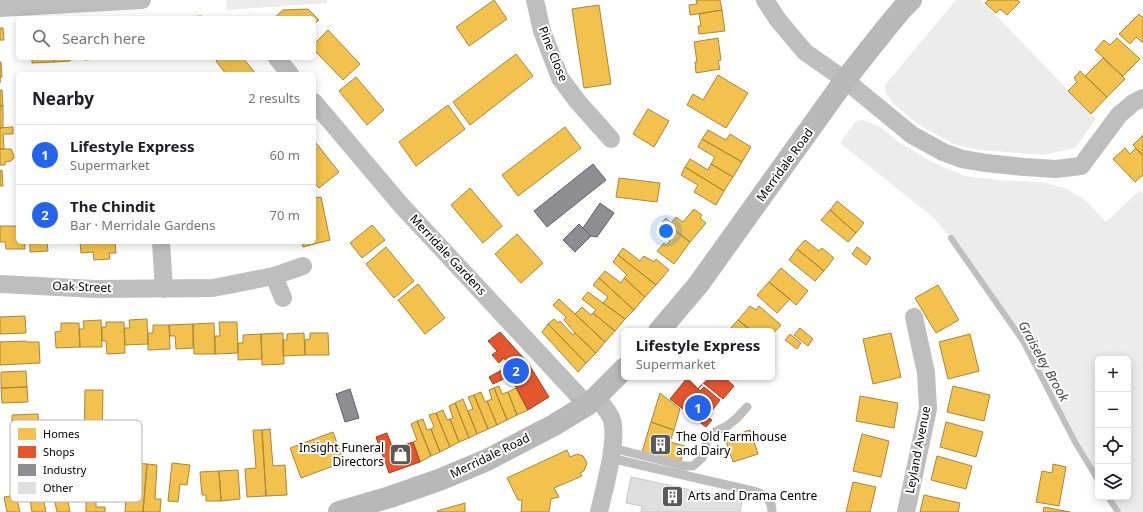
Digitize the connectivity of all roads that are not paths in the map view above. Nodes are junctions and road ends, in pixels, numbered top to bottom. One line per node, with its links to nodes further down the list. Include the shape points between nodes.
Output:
1 (141, 0): 5 (street)
2 (535, 0): 11 (street, Pine Close, via 542,31 560,78)
3 (765, 0): 8 (street, via 778,20 806,52)
4 (911, 0): 8 (street, Merridale Road)
5 (0, 8)
6 (279, 60): 7 (street)
7 (288, 72)
8 (845, 80): 9 (street, via 912,135 943,152 962,159 986,163 1056,169 1081,166 1118,115); 19 (street, Merridale Road, via 698,286)
9 (1143, 98)
10 (316, 104): 21 (street, Merridale Gardens, via 401,205)
11 (611, 139)
12 (161, 244): 16 (street)
13 (303, 266): 14 (street, Oak Street)
14 (274, 276): 16 (street, Oak Street, via 213,288); 17 (street)
15 (0, 284): 16 (street, Oak Street, via 95,289)
16 (164, 289)
17 (283, 298)
18 (914, 317): 27 (street, Leyland Avenue, via 926,373 928,409)
19 (662, 328)
20 (621, 372): 21 (street, Merridale Road)
21 (591, 401): 23 (street, Merridale Gardens, via 608,411 612,421 614,432); 24 (street, Merridale Road, via 554,425 487,460 439,480)
22 (747, 407): 23 (lane, via 727,426 707,439 702,458 694,466)
23 (611, 453): 25 (street, Merridale Gardens); 26 (lane, via 757,492 767,497)
24 (339, 512)
25 (599, 512)
26 (772, 512)
27 (906, 512)

